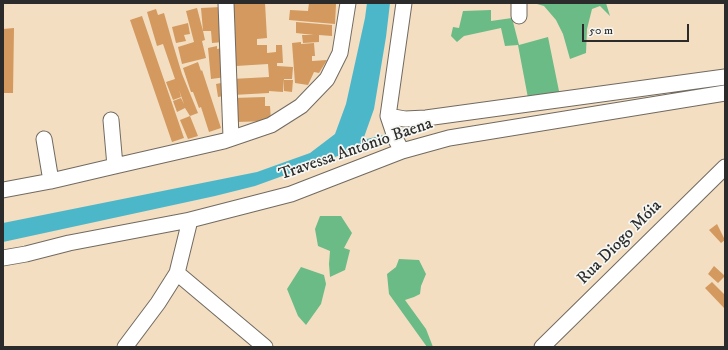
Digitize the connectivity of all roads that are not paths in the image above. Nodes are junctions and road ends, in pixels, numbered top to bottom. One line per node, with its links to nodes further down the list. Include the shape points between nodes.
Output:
1 (226, 3): 9 (street)
2 (348, 3): 9 (street, via 340,53 327,79 301,106 271,125)
3 (404, 3): 7 (street)
4 (725, 77): 6 (street, Travessa Antônio Baena)
5 (725, 93): 10 (street, Travessa Antônio Baena)
6 (447, 115): 7 (street, Travessa Antônio Baena, via 414,119); 10 (street)
7 (388, 116): 12 (street)
8 (111, 120): 13 (street)
9 (231, 138): 13 (street)
10 (449, 138): 12 (street, Travessa Antônio Baena)
11 (44, 139): 15 (street)
12 (402, 151): 17 (street, Travessa Antônio Baena, via 291,194)
13 (115, 166): 15 (street)
14 (725, 167): 22 (street, Rua Diogo Móia)
15 (51, 181): 16 (street)
16 (3, 190)
17 (190, 220): 18 (street, Travessa Antônio Baena); 19 (street)
18 (3, 258)
19 (177, 273): 20 (street); 21 (street)
20 (125, 347)
21 (265, 347)
22 (542, 347)

